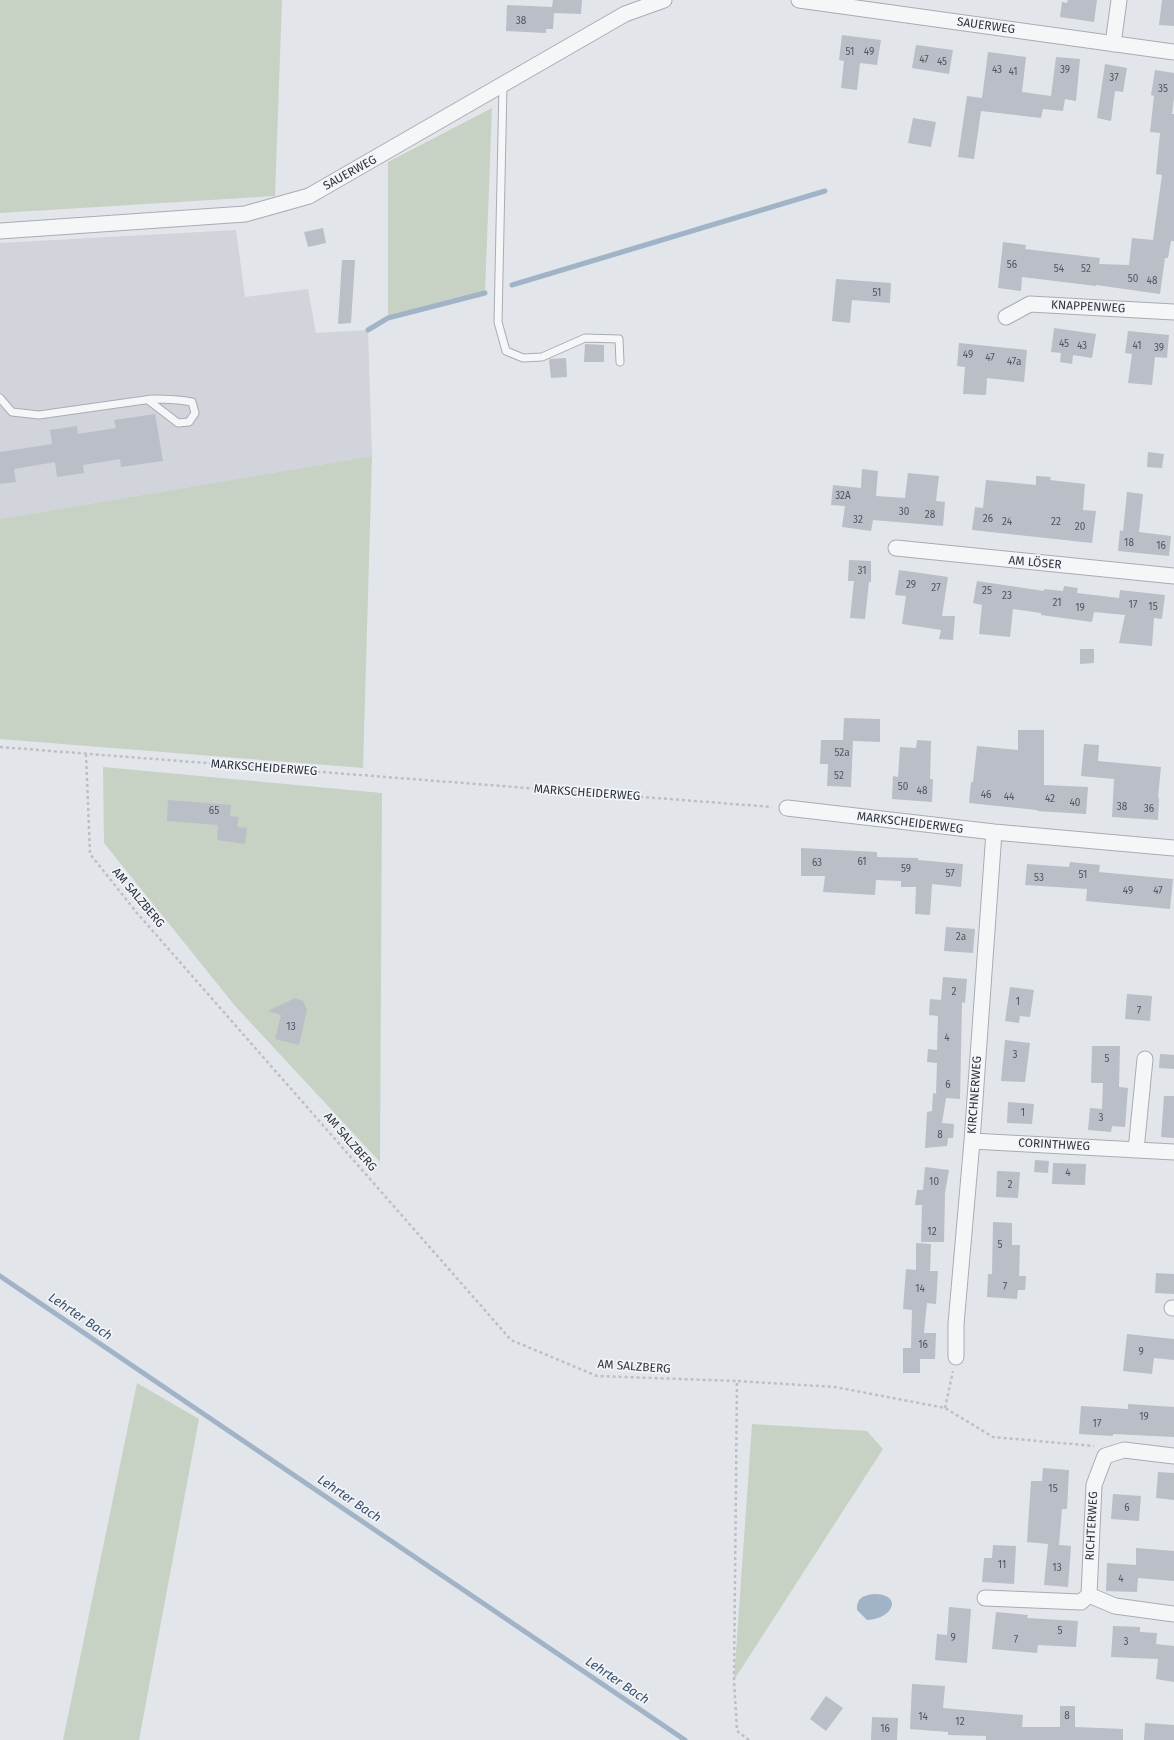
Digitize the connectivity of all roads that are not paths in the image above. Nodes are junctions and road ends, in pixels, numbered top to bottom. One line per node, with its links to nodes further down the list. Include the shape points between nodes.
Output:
1 (664, 0): 6 (street, SAUERWEG, via 625,14)
2 (799, 0): 4 (street, SAUERWEG)
3 (1119, 0): 4 (street)
4 (1113, 44): 5 (street, SAUERWEG)
5 (1174, 52)
6 (503, 85): 7 (street, SAUERWEG, via 309,196 280,205 245,214); 10 (lane, via 498,322 506,351 523,358 542,357 585,338 619,339)
7 (0, 231)
8 (1174, 312): 9 (street, KNAPPENWEG, via 1030,304)
9 (1006, 317)
10 (620, 362)
11 (0, 398): 12 (lane, via 12,412 40,414)
12 (148, 400): 12 (lane, via 179,399 192,402 195,413 189,422 178,424)
13 (896, 548): 14 (street, AM LÖSER)
14 (1174, 576)
15 (787, 808): 16 (street, MARKSCHEIDERWEG)
16 (994, 832): 17 (street, MARKSCHEIDERWEG); 19 (street, KIRCHNERWEG)
17 (1174, 848)
18 (1145, 1058): 20 (street)
19 (972, 1141): 20 (street, CORINTHWEG); 22 (street, KIRCHNERWEG, via 956,1324)
20 (1136, 1150): 21 (street, CORINTHWEG)
21 (1174, 1152)
22 (956, 1357)
23 (1174, 1456): 24 (street, RICHTERWEG, via 1124,1450 1105,1456 1094,1485)
24 (1089, 1595): 25 (street, via 1081,1602); 26 (street, via 1115,1606)
25 (985, 1598)
26 (1174, 1614)

